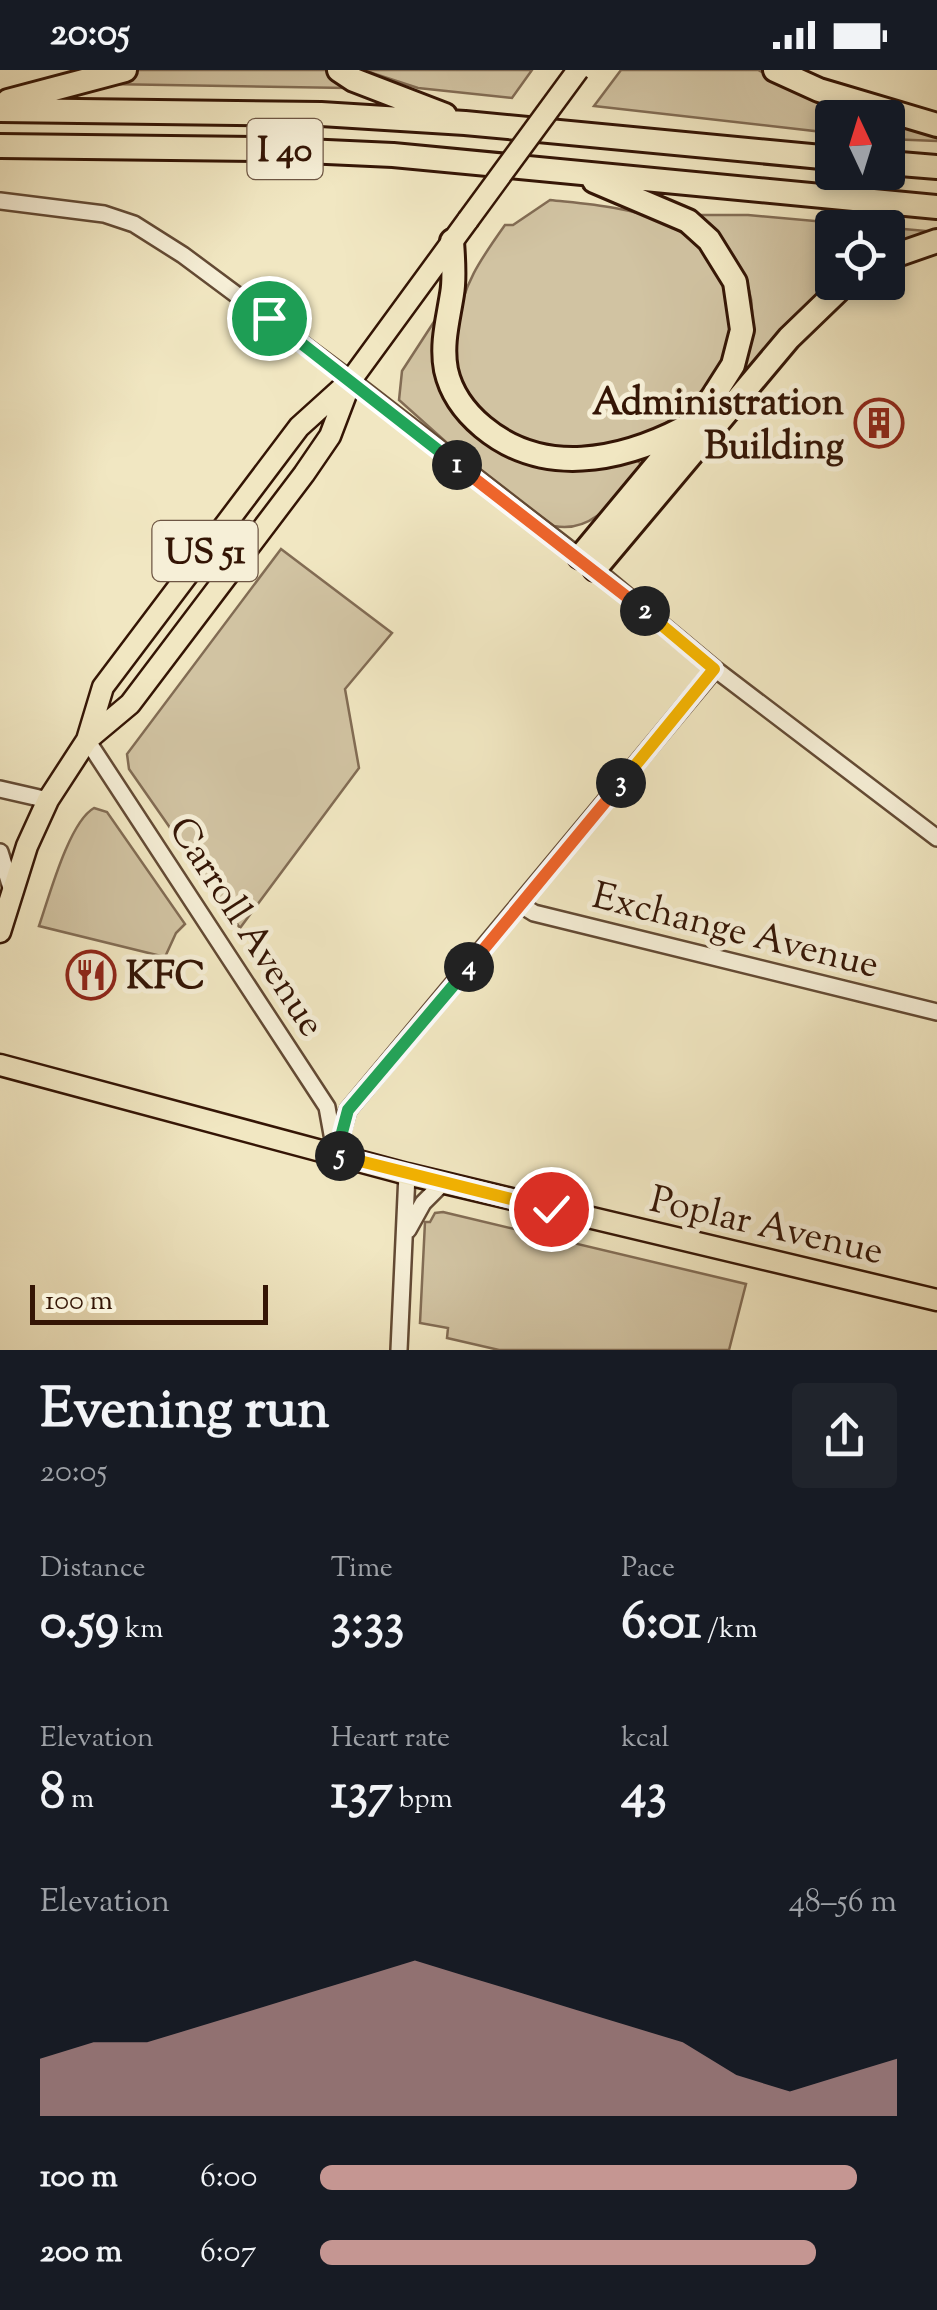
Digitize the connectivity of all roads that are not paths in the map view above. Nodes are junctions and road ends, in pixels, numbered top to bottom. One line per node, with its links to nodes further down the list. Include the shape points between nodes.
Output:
1 (126, 70): 5 (highway)
2 (338, 70): 6 (highway)
3 (578, 70): 15 (main road, US 51, bridge)
4 (774, 70): 7 (highway)
5 (0, 106): 6 (highway, I 40)
6 (465, 123): 9 (highway, I 40)
7 (937, 125)
8 (0, 146): 12 (highway, I 40, via 326,151)
9 (815, 156)
10 (905, 164): 11 (highway)
11 (937, 167)
12 (570, 171): 14 (highway, I 40); 20 (highway, via 688,222 729,267 742,314 739,347 725,380)
13 (0, 201): 19 (street, via 69,207 134,224)
14 (937, 206)
15 (452, 241): 19 (main road, US 51); 20 (highway, via 447,374 458,399 491,433 548,458 583,460 635,450)
16 (937, 241): 17 (highway)
17 (905, 252)
18 (829, 300): 21 (highway)
19 (351, 380): 21 (street); 23 (main road, US 51, via 330,436 304,474 130,704); 23 (main road, US 51, via 299,427 137,640 103,687)
20 (692, 424): 21 (highway)
21 (588, 564): 22 (street)
22 (714, 669): 26 (street); 29 (street)
23 (86, 740): 25 (main road, US 51); 33 (street, Carroll Avenue, via 328,1107)
24 (0, 788): 25 (street)
25 (48, 800): 28 (main road, US 51)
26 (937, 838)
27 (0, 852): 28 (street)
28 (12, 892): 30 (main road, US 51)
29 (520, 905): 31 (street, Exchange Avenue); 33 (street, via 348,1110)
30 (0, 932)
31 (937, 1012)
32 (0, 1065): 33 (main road, Poplar Avenue)
33 (336, 1155): 34 (main road, Poplar Avenue)
34 (407, 1174): 35 (main road, Poplar Avenue); 36 (street)
35 (443, 1183): 36 (street); 37 (main road, Poplar Avenue)
36 (406, 1234): 38 (street)
37 (937, 1300)
38 (399, 1350)

